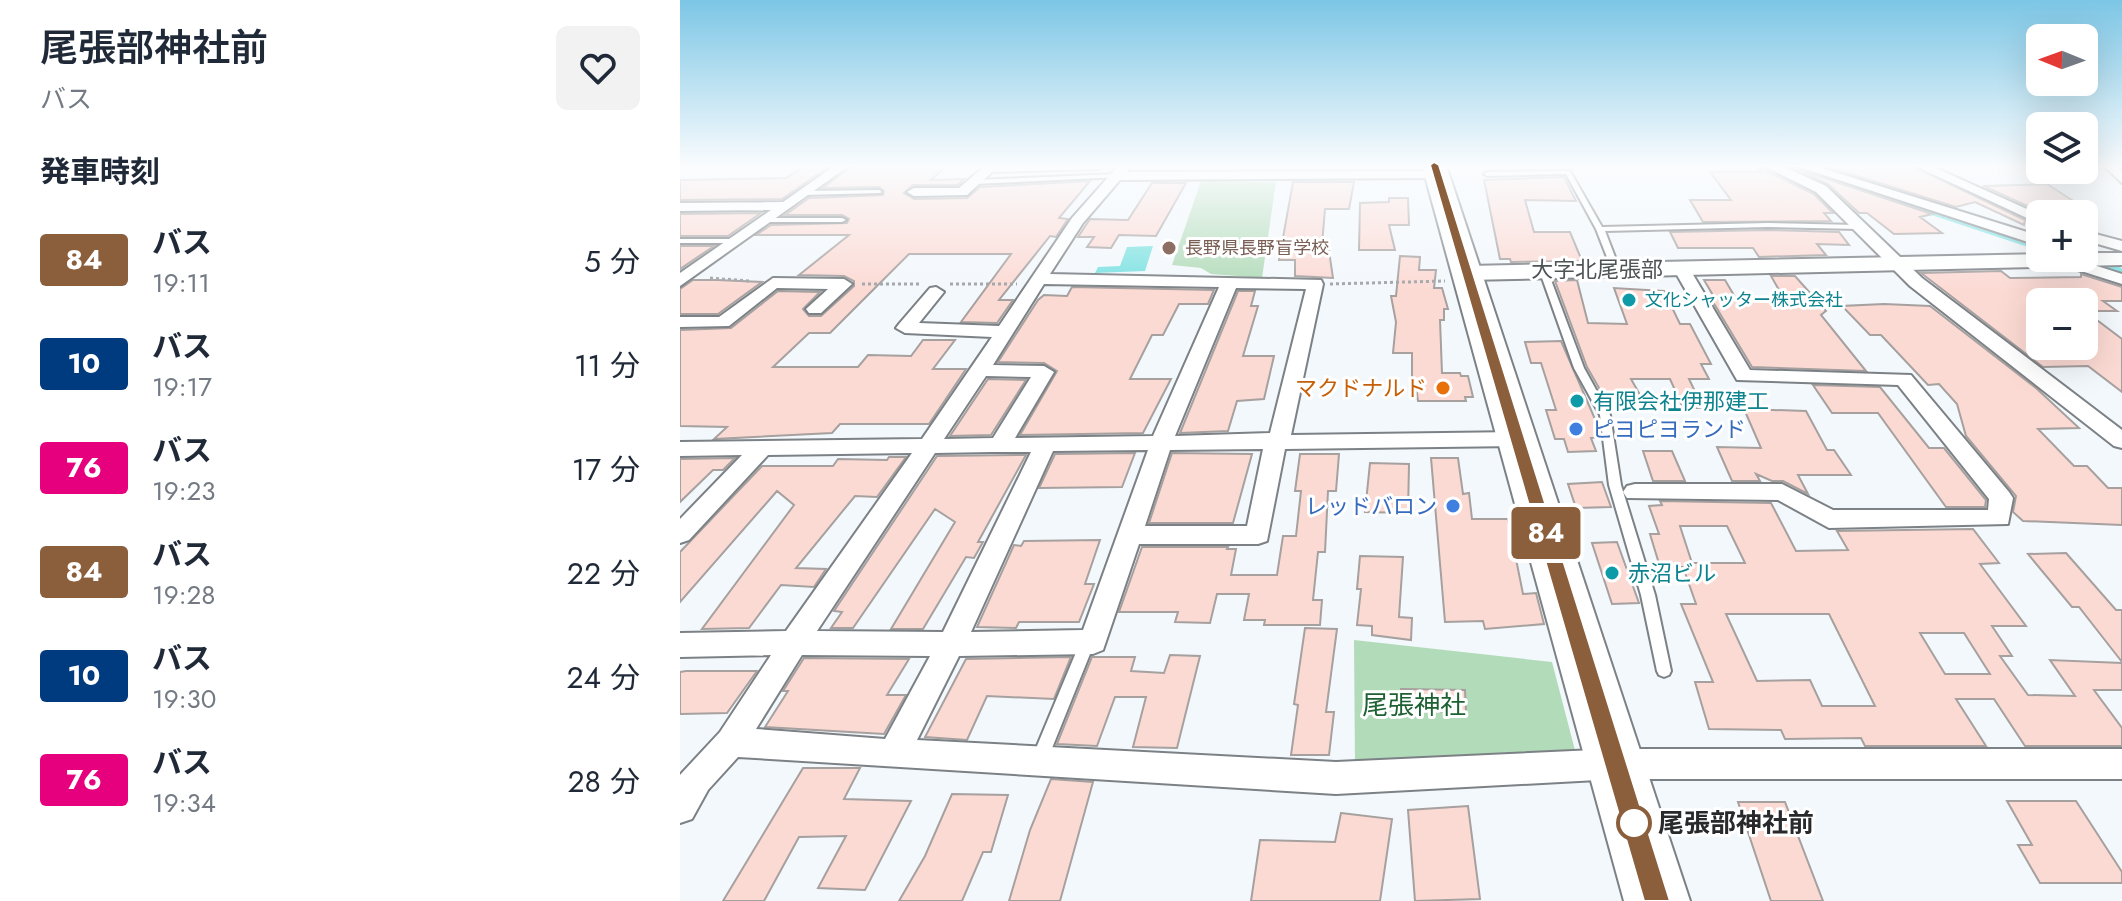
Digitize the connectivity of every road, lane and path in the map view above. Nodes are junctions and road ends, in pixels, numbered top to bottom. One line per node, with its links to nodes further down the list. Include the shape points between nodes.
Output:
1 (783, 207): 7 (street)
2 (1089, 207): 28 (street)
3 (1447, 207): 26 (highway)
4 (1588, 207): 10 (lane)
5 (1839, 207): 9 (street)
6 (1932, 207): 11 (street)
7 (765, 220): 8 (lane); 14 (street)
8 (842, 220)
9 (1858, 227): 10 (lane); 20 (street)
10 (1600, 229): 24 (lane)
11 (2026, 237)
12 (2098, 239): 15 (street)
13 (680, 241): 14 (lane)
14 (736, 241): 27 (street)
15 (2122, 246)
16 (2098, 258): 17 (street)
17 (2122, 259)
18 (2026, 260): 20 (street)
19 (2098, 262): 22 (street)
20 (1896, 264): 23 (street); 39 (street)
21 (2098, 267): 29 (street)
22 (2122, 267)
23 (1681, 268): 24 (street); 47 (street, via 1744,376 1904,379 2001,498 1999,518 1829,519 1782,492)
24 (1616, 270): 25 (street)
25 (1544, 272): 26 (street); 54 (lane, via 1579,368 1605,415 1615,485)
26 (1469, 277): 32 (path); 38 (highway)
27 (681, 279): 31 (path)
28 (1039, 279): 30 (street); 36 (street)
29 (2122, 279)
30 (1230, 281): 32 (street); 43 (street)
31 (773, 283): 34 (street, via 844,284); 35 (street, via 723,322)
32 (1315, 284): 40 (street)
33 (936, 292): 36 (street, via 905,328)
34 (815, 309)
35 (680, 322)
36 (1005, 332): 37 (street)
37 (980, 370): 41 (street); 44 (street, via 1044,372)
38 (1518, 439): 40 (street); 58 (highway)
39 (2122, 441)
40 (1275, 443): 43 (street); 49 (street, via 1258,535)
41 (927, 446): 44 (street); 45 (street); 51 (street)
42 (1045, 446): 43 (street); 44 (street); 52 (street)
43 (1160, 446): 49 (street)
44 (999, 447)
45 (762, 448): 46 (street); 48 (street)
46 (680, 449)
47 (1635, 492)
48 (680, 534)
49 (1130, 535): 50 (street)
50 (1093, 642): 52 (street); 57 (lane, via 1084,650)
51 (794, 643): 52 (street); 53 (street); 55 (street)
52 (951, 644): 56 (street)
53 (680, 645)
54 (1664, 671)
55 (731, 742): 56 (street); 60 (street, via 696,779)
56 (894, 754): 57 (street)
57 (1038, 762): 58 (street, via 1336,778)
58 (1616, 764): 59 (street); 61 (highway)
59 (2122, 764)
60 (680, 807)
61 (1657, 901)

